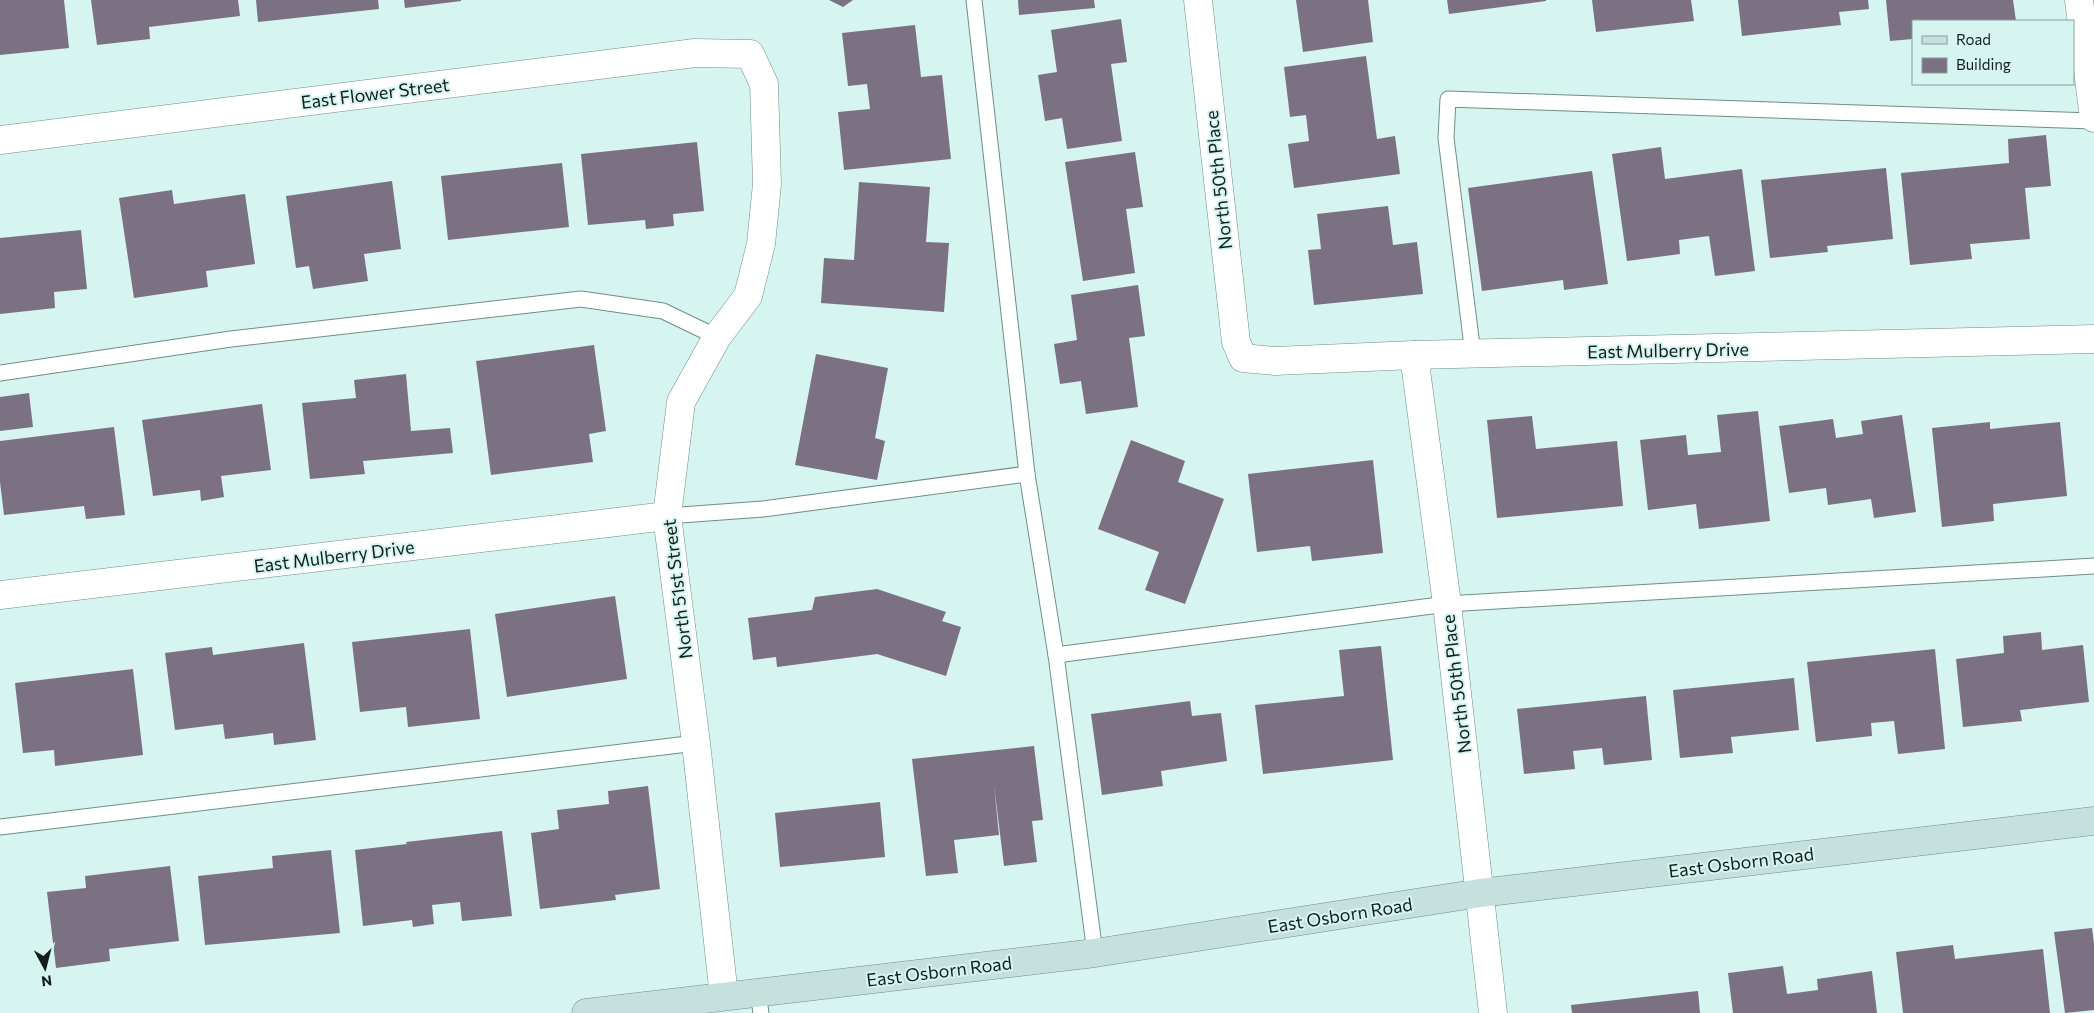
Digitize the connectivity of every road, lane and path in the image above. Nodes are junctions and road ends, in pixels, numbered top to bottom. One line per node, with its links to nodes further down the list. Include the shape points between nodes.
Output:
1 (974, 0): 13 (lane)
2 (1198, 0): 11 (street, North 50th Place, via 1236,342)
3 (2079, 0): 5 (street)
4 (750, 54): 6 (street, East Flower Street, via 695,53); 7 (street, North 51st Street, via 764,84 767,184 761,244 748,296)
5 (2094, 120): 9 (lane, via 1448,99 1446,138)
6 (0, 140)
7 (717, 337): 12 (lane, via 664,311 581,298 231,339); 14 (street, North 51st Street, via 681,402)
8 (2094, 339): 9 (street, East Mulberry Drive)
9 (1473, 354): 10 (street, East Mulberry Drive)
10 (1414, 355): 11 (street, East Mulberry Drive, via 1275,361); 17 (street, North 50th Place)
11 (1243, 358)
12 (0, 373)
13 (1027, 474): 14 (lane, via 764,509); 18 (lane)
14 (667, 516): 16 (street, East Mulberry Drive); 19 (street, North 51st Street)
15 (2094, 566): 17 (lane)
16 (0, 595)
17 (1447, 604): 18 (lane); 22 (street, North 50th Place)
18 (1056, 655): 23 (lane)
19 (696, 743): 21 (lane); 24 (street, North 51st Street)
20 (2094, 821): 22 (street, East Osborn Road)
21 (0, 827)
22 (1480, 893): 23 (street, East Osborn Road); 27 (street, North 50th Place)
23 (1095, 953): 25 (street, East Osborn Road)
24 (724, 996): 25 (street, East Osborn Road); 26 (street, East Osborn Road)
25 (760, 1003)
26 (586, 1013)
27 (1493, 1013)

